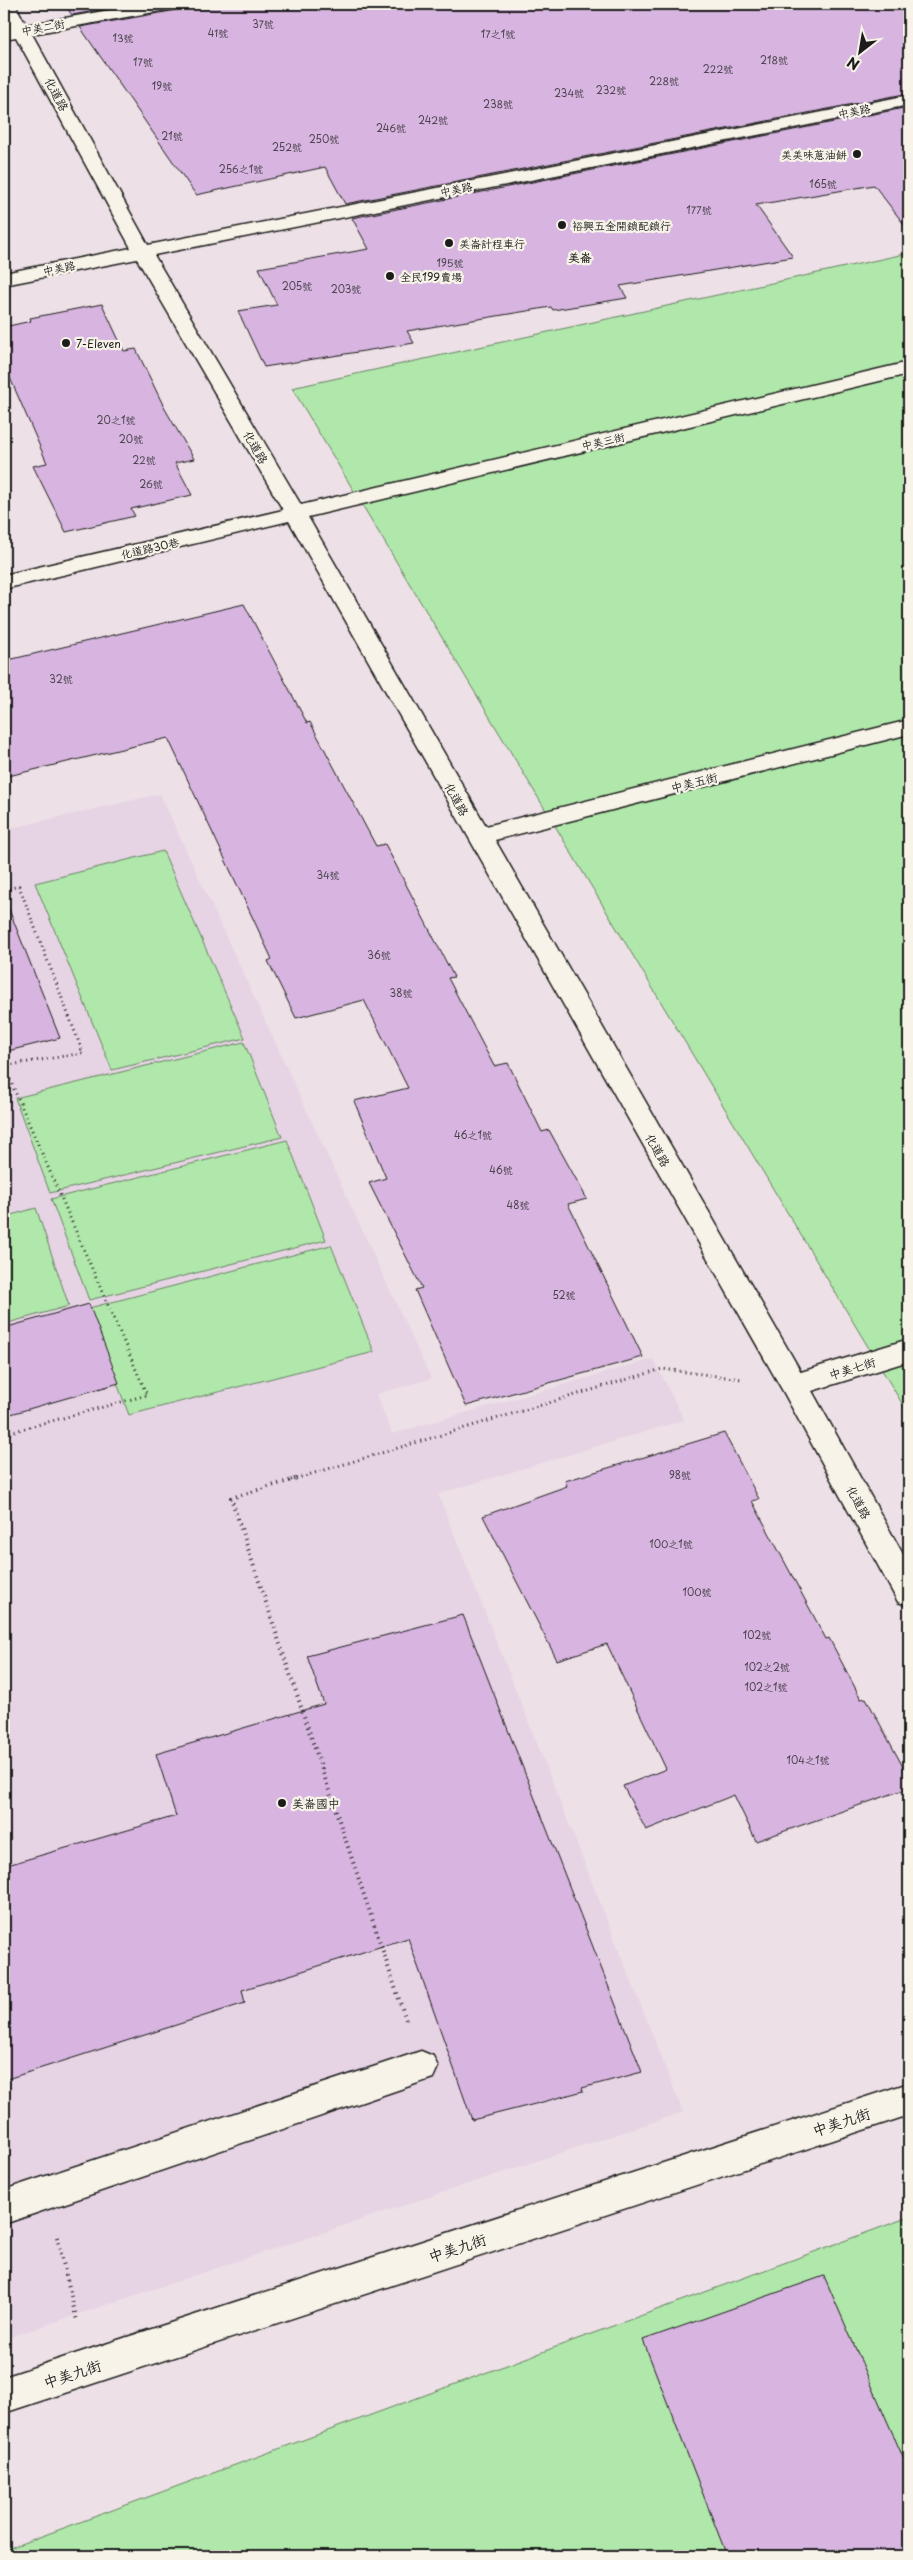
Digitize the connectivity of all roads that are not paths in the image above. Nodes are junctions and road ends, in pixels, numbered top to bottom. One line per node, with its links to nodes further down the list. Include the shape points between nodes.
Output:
1 (6, 4): 3 (street, 化道路)
2 (171, 4): 3 (street, 中美二街)
3 (13, 32): 5 (street, 化道路)
4 (909, 100): 5 (street, 中美路)
5 (142, 251): 6 (street, 中美路); 8 (street, 化道路)
6 (4, 279)
7 (909, 368): 8 (street, 中美三街)
8 (296, 514): 9 (street, 化道路30巷); 11 (street, 化道路)
9 (4, 582)
10 (909, 727): 11 (street, 中美五街)
11 (478, 836): 13 (street, 化道路)
12 (909, 1350): 13 (street, 中美七街)
13 (794, 1386): 14 (street, 化道路)
14 (909, 1593)
15 (422, 2066): 17 (street)
16 (909, 2099): 18 (street, 中美九街)
17 (4, 2207)
18 (4, 2395)

